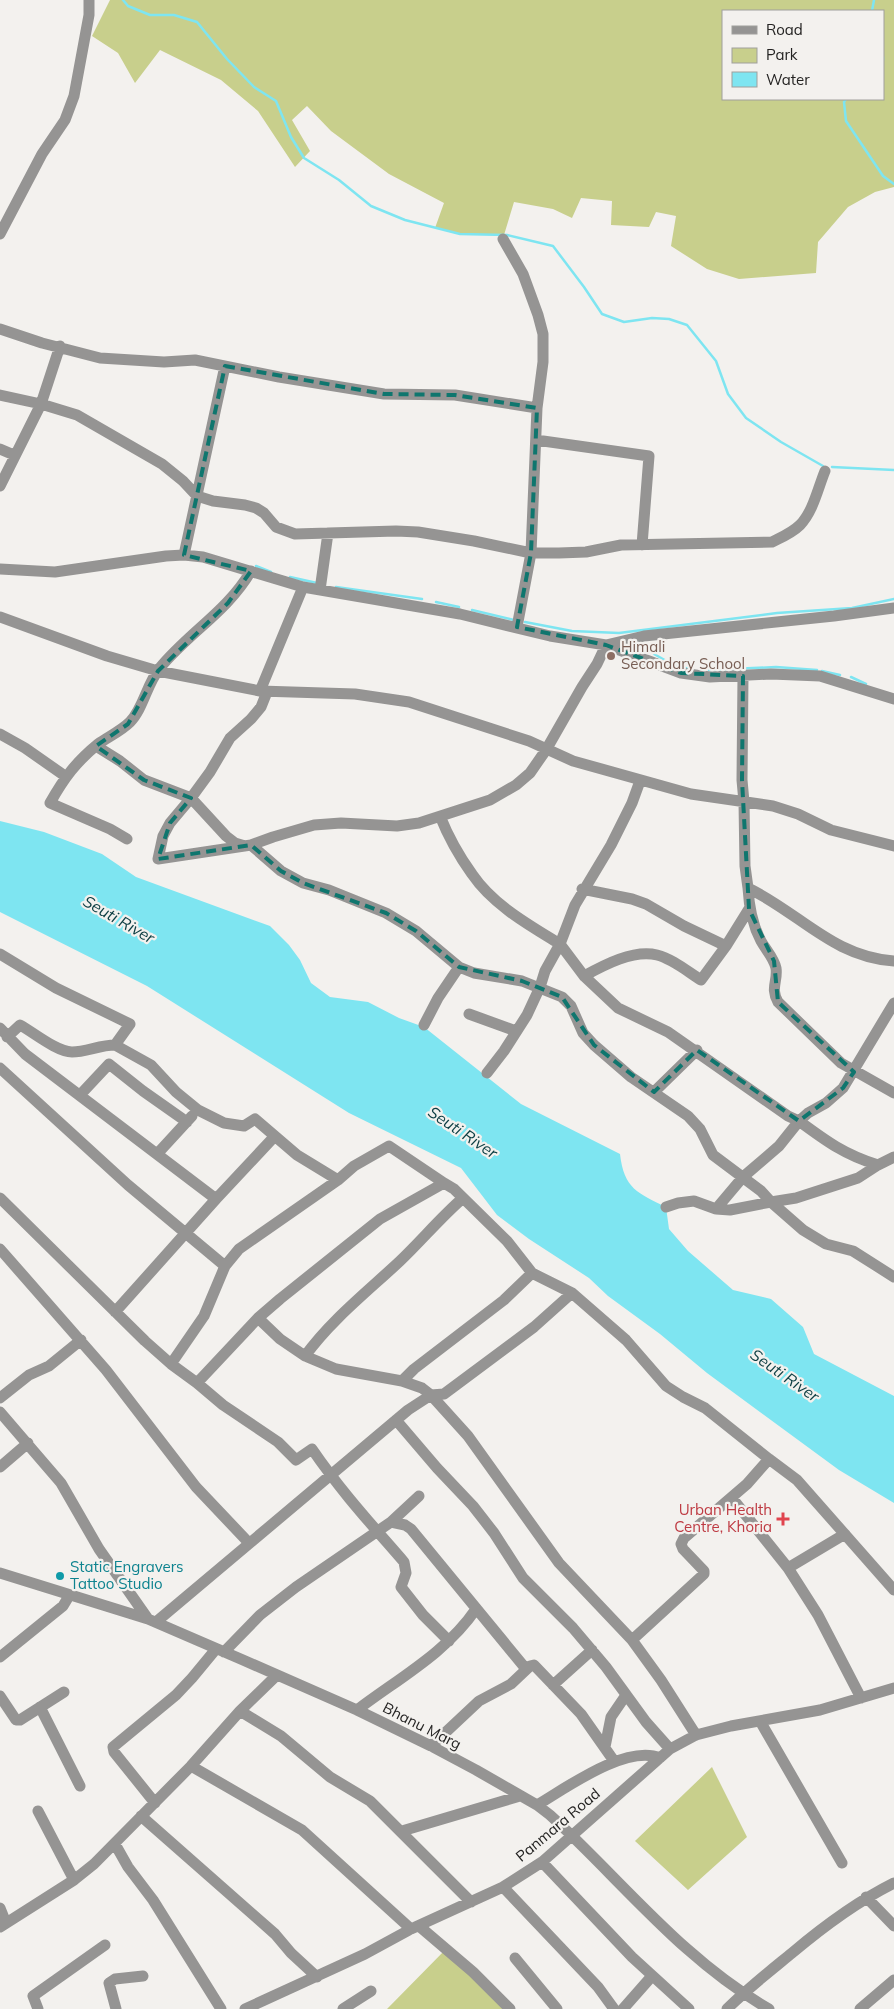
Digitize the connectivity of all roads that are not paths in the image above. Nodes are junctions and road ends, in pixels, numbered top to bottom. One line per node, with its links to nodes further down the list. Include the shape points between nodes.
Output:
1 (89, 0): 2 (street, via 90,15 74,96 65,120 42,154)
2 (0, 234)
3 (503, 239): 9 (street, via 523,274 543,334)
4 (0, 329): 5 (street)
5 (60, 346): 6 (street, via 115,360 195,360); 8 (street)
6 (225, 366): 9 (street, via 384,394 455,395); 15 (street)
7 (0, 395): 8 (street)
8 (41, 404): 12 (street); 15 (street, via 77,415 162,464)
9 (537, 408): 10 (street)
10 (536, 440): 17 (street, via 649,456); 18 (street)
11 (0, 449): 12 (street)
12 (14, 455): 14 (street)
13 (825, 471): 17 (street, via 807,515 788,534 772,542)
14 (0, 486)
15 (197, 496): 16 (street, via 256,508 276,527 295,534); 19 (street)
16 (328, 533): 18 (street, via 418,532); 23 (street)
17 (642, 545): 18 (street, via 621,545 586,552)
18 (531, 553): 26 (street)
19 (184, 555): 20 (street, via 55,572); 21 (street)
20 (0, 569)
21 (251, 571): 22 (street); 28 (street, via 228,603)
22 (304, 587): 23 (street); 30 (street)
23 (320, 590): 26 (street)
24 (894, 608): 27 (street, via 644,636)
25 (0, 617): 28 (street)
26 (516, 627): 27 (street)
27 (606, 645): 29 (street, via 681,673 710,677); 34 (street)
28 (158, 671): 30 (street); 33 (street, via 128,724)
29 (742, 676): 31 (street, via 820,676); 38 (street)
30 (263, 692): 34 (street, via 355,694 409,702 529,740); 37 (street, via 261,707 230,738)
31 (894, 699)
32 (0, 734): 35 (street)
33 (96, 746): 35 (street); 37 (street, via 144,780)
34 (546, 750): 36 (street); 39 (street, via 530,773 516,785 490,800)
35 (65, 776): 40 (street, via 50,803)
36 (640, 781): 38 (street, via 691,794); 44 (street, via 611,845)
37 (191, 798): 41 (street, via 226,836 235,843); 41 (street, via 170,823 163,836 158,859)
38 (744, 802): 42 (street, via 774,806 831,830); 43 (street)
39 (440, 816): 41 (street, via 419,824 397,826 314,825); 46 (street, via 472,875 511,912)
40 (127, 839)
41 (248, 846): 50 (street, via 303,883 386,913 416,932)
42 (894, 846)
43 (748, 888): 45 (street); 49 (street, via 777,904 826,940 878,960)
44 (582, 889): 46 (street); 47 (street, via 646,904)
45 (749, 910): 47 (street); 61 (street, via 777,970 774,995 778,1002)
46 (560, 944): 51 (street); 52 (street)
47 (726, 946): 51 (street, via 701,980 667,959 651,955 610,961)
48 (0, 954): 58 (street, via 56,988 130,1024)
49 (894, 961)
50 (459, 967): 52 (street); 55 (street)
51 (584, 976): 59 (street, via 618,1008)
52 (540, 987): 56 (street); 63 (street, via 562,997 594,1045)
53 (894, 1003): 61 (street)
54 (469, 1014): 56 (street)
55 (424, 1025)
56 (516, 1031): 62 (street)
57 (4, 1033): 58 (street, via 20,1024 64,1051 73,1052); 65 (street, via 25,1054)
58 (115, 1045): 66 (street, via 151,1065)
59 (697, 1050): 63 (street); 67 (street)
60 (0, 1068): 82 (street, via 128,1185)
61 (854, 1072): 64 (street); 67 (street, via 843,1088)
62 (487, 1073)
63 (654, 1092): 73 (street, via 688,1116 700,1129 713,1155)
64 (894, 1093)
65 (80, 1096): 68 (street, via 110,1064); 70 (street)
66 (198, 1110): 68 (street); 69 (street, via 224,1123 244,1126 255,1119)
67 (799, 1121): 72 (street, via 832,1145 856,1158); 73 (street, via 779,1146)
68 (187, 1122): 70 (street)
69 (274, 1137): 74 (street, via 318,1170); 78 (street)
70 (158, 1153): 78 (street)
71 (894, 1156): 72 (street)
72 (878, 1164): 79 (street, via 858,1178 805,1196)
73 (743, 1177): 79 (street); 81 (street)
74 (338, 1180): 75 (street, via 354,1166 389,1146); 84 (street, via 252,1239)
75 (444, 1182): 77 (street); 89 (street, via 380,1219)
76 (0, 1198): 88 (street)
77 (463, 1198): 85 (street, via 507,1241); 91 (street, via 313,1344)
78 (216, 1199): 82 (street)
79 (771, 1202): 81 (street, via 730,1210); 86 (street, via 802,1230 826,1244 853,1251)
80 (666, 1207): 81 (street, via 694,1201)
81 (716, 1209)
82 (186, 1233): 84 (street); 88 (street)
83 (0, 1249): 90 (street)
84 (225, 1266): 92 (street, via 204,1316)
85 (532, 1273): 87 (street); 93 (street, via 504,1300)
86 (894, 1277)
87 (572, 1293): 95 (street, via 470,1376 444,1394); 100 (street, via 626,1340 666,1386 705,1408)
88 (115, 1312): 92 (street)
89 (258, 1318): 91 (street); 94 (street)
90 (81, 1340): 96 (street, via 49,1366 30,1374); 108 (street, via 196,1488)
91 (305, 1356): 93 (street, via 336,1369)
92 (171, 1364): 94 (street)
93 (402, 1381): 95 (street)
94 (196, 1383): 102 (street, via 222,1405 278,1442 296,1460 312,1449)
95 (431, 1394): 98 (street); 115 (street, via 468,1436 559,1563)
96 (0, 1398)
97 (0, 1412): 99 (street)
98 (396, 1420): 102 (street); 118 (street, via 478,1513 523,1578)
99 (28, 1443): 101 (street); 114 (street, via 61,1483 99,1549)
100 (768, 1459): 104 (street); 107 (street, via 798,1480)
101 (0, 1467)
102 (331, 1476): 106 (street); 108 (street)
103 (419, 1496): 105 (street)
104 (732, 1498): 109 (street); 115 (street, via 681,1544 704,1571 703,1577)
105 (392, 1522): 106 (street); 113 (street, via 411,1529)
106 (378, 1532): 116 (street, via 404,1562 406,1573 401,1587); 117 (street, via 296,1587)
107 (845, 1534): 109 (street); 111 (street)
108 (249, 1543): 114 (street)
109 (788, 1568): 127 (street, via 818,1615)
110 (0, 1573): 112 (street, Bhanu Marg)
111 (894, 1590)
112 (69, 1596): 114 (street, Bhanu Marg); 119 (street, via 64,1606)
113 (476, 1609): 116 (street); 120 (street)
114 (152, 1621): 117 (street, Bhanu Marg)
115 (632, 1640): 132 (street)
116 (449, 1641): 129 (street)
117 (220, 1650): 121 (street, Bhanu Marg); 141 (street, via 176,1695 113,1747)
118 (592, 1650): 122 (street); 125 (street)
119 (0, 1657)
120 (526, 1669): 122 (street, via 537,1666); 133 (street, via 511,1684 479,1701)
121 (277, 1676): 129 (street, Bhanu Marg); 130 (street)
122 (554, 1685): 134 (street)
123 (894, 1688): 127 (street, Panmara Road)
124 (64, 1692): 128 (street)
125 (626, 1695): 134 (street, via 611,1717); 135 (street)
126 (0, 1696): 128 (street, via 16,1720)
127 (861, 1698): 131 (street, Panmara Road, via 820,1710)
128 (40, 1707): 139 (street)
129 (357, 1710): 133 (street, Bhanu Marg)
130 (240, 1711): 138 (street); 145 (street, via 281,1736 330,1777 370,1801)
131 (760, 1721): 132 (street, Panmara Road); 149 (street)
132 (696, 1735): 135 (street, Panmara Road)
133 (431, 1746): 140 (street, Bhanu Marg)
134 (605, 1747): 137 (street)
135 (670, 1749): 136 (street, Panmara Road)
136 (660, 1758): 137 (street, via 653,1755 631,1756); 146 (street, Panmara Road)
137 (614, 1761): 142 (street)
138 (191, 1766): 141 (street); 158 (street, via 302,1830)
139 (80, 1786)
140 (520, 1796): 142 (street, Bhanu Marg); 145 (street)
141 (155, 1802): 144 (street)
142 (537, 1805): 146 (street, Bhanu Marg)
143 (38, 1810): 150 (street)
144 (142, 1816): 147 (street); 163 (street, via 275,1934)
145 (402, 1831): 154 (street)
146 (572, 1834): 148 (street, Panmara Road); 166 (street, Bhanu Marg, via 693,1956)
147 (115, 1844): 150 (street); 169 (street)
148 (542, 1862): 152 (street, Panmara Road); 162 (street)
149 (842, 1863)
150 (74, 1880): 156 (street)
151 (894, 1883): 153 (street)
152 (503, 1887): 154 (street, Panmara Road); 174 (street)
153 (866, 1897): 157 (street); 166 (street)
154 (471, 1902): 158 (street, Panmara Road)
155 (0, 1908): 156 (street)
156 (3, 1925)
157 (894, 1926)
158 (415, 1927): 163 (street, Panmara Road); 172 (street, via 474,1972)
159 (105, 1945): 167 (street, via 33,1996)
160 (516, 1958): 173 (street)
161 (143, 1976): 168 (street, via 115,1979 108,1983)
162 (652, 1976): 175 (street); 176 (street)
163 (317, 1977): 170 (street, Panmara Road)
164 (894, 1980): 179 (street)
165 (371, 1991): 171 (street)
166 (742, 1994): 177 (street); 178 (street, Bhanu Marg)
167 (38, 2009)
168 (116, 2009)
169 (221, 2009)
170 (245, 2009)
171 (343, 2009)
172 (510, 2009)
173 (557, 2009)
174 (614, 2009)
175 (623, 2009)
176 (689, 2009)
177 (727, 2009)
178 (769, 2009)
179 (860, 2009)

